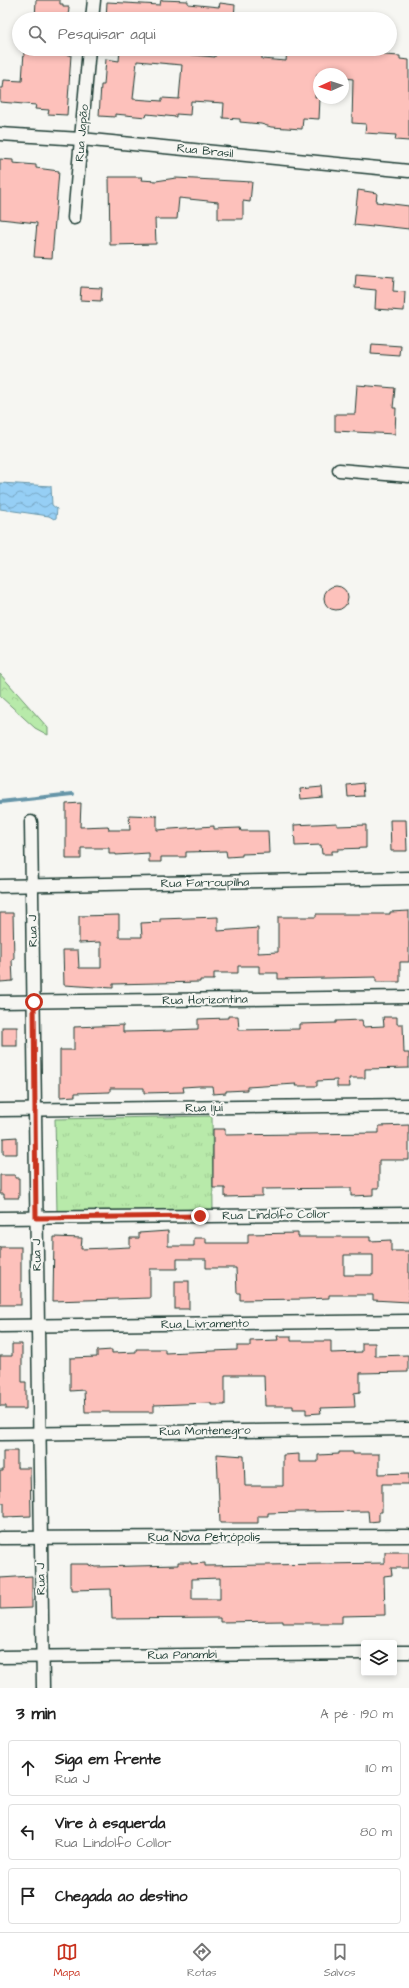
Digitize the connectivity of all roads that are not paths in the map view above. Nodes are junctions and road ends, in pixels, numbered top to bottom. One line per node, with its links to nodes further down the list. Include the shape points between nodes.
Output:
1 (94, 0): 2 (street)
2 (93, 12)
3 (88, 56): 5 (street, Rua Japão)
4 (0, 134): 5 (street, Rua Brasil)
5 (81, 139): 6 (street, Rua Brasil); 7 (street, Rua Japão)
6 (409, 171)
7 (74, 218)
8 (339, 470): 9 (street)
9 (409, 476)
10 (31, 822): 13 (street, Rua J)
11 (409, 878): 13 (street, Rua Farroupilha)
12 (0, 886): 13 (street, Rua Farroupilha)
13 (32, 887): 16 (street, Rua J)
14 (409, 997): 16 (street, Rua Horizontina)
15 (0, 1002): 16 (street, Rua Horizontina)
16 (34, 1002): 19 (street, Rua J)
17 (409, 1105): 19 (street, Rua Ijuí)
18 (0, 1110): 19 (street, Rua Ijuí)
19 (35, 1110): 22 (street, Rua J)
20 (409, 1214): 22 (street, Rua Lindolfo Collor)
21 (0, 1218): 22 (street, Rua Lindolfo Collor)
22 (36, 1218): 25 (street, Rua J)
23 (409, 1321): 25 (street, Rua Livramento)
24 (0, 1326): 25 (street, Rua Livramento)
25 (38, 1326): 27 (street, Rua J)
26 (409, 1429): 27 (street, Rua Montenegro)
27 (40, 1433): 28 (street, Rua Montenegro); 31 (street, Rua J)
28 (0, 1434)
29 (409, 1536): 31 (street, Rua Nova Petrópolis)
30 (0, 1538): 31 (street, Rua Nova Petrópolis)
31 (41, 1538): 36 (street, Rua J)
32 (397, 1652): 33 (street)
33 (409, 1652)
34 (361, 1653): 36 (street, Rua Panambi)
35 (0, 1657): 36 (street, Rua Panambi)
36 (42, 1657): 37 (street, Rua J)
37 (43, 1688)

